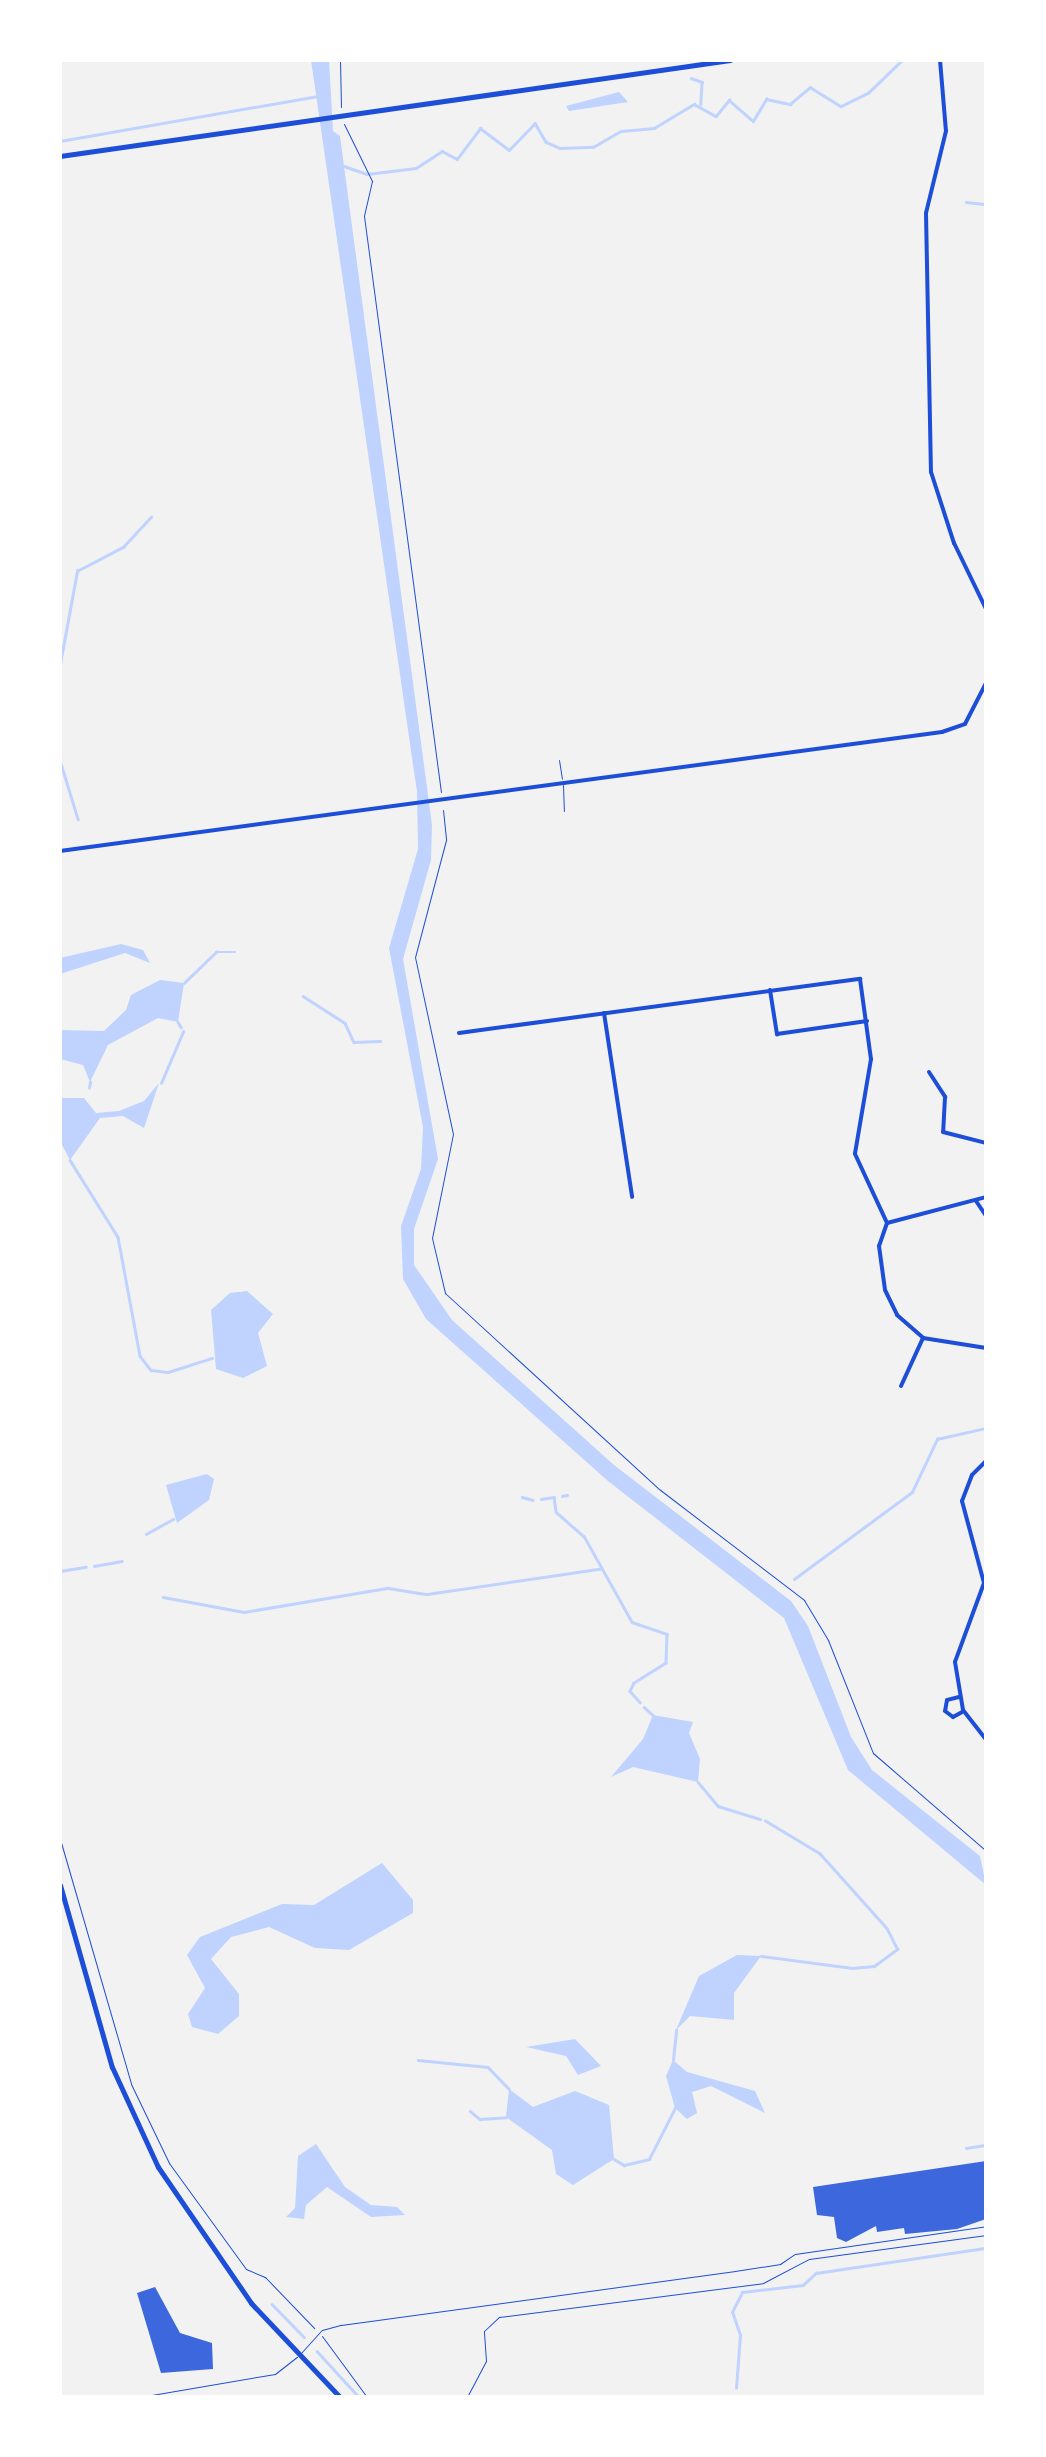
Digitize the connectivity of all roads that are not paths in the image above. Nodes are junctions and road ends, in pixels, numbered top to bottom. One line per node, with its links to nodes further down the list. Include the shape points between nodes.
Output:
1 (730, 60): 3 (main road)
2 (940, 60): 4 (street, via 947,117 926,212 932,472 954,542)
3 (60, 156)
4 (986, 609)
5 (986, 683): 7 (street, via 972,716 956,728)
6 (559, 760): 7 (lane)
7 (563, 784): 8 (lane); 9 (street)
8 (564, 811)
9 (60, 851)
10 (770, 990): 11 (street); 12 (street, via 860,979); 12 (street, via 777,1034)
11 (604, 1014): 13 (street); 16 (street)
12 (867, 1021): 20 (street, via 871,1058 856,1160)
13 (459, 1033)
14 (929, 1072): 15 (street, via 945,1096 943,1132)
15 (986, 1144)
16 (632, 1197)
17 (986, 1197): 18 (street)
18 (976, 1201): 19 (street); 20 (street)
19 (986, 1216)
20 (887, 1223): 21 (street, via 879,1246 886,1290 896,1316)
21 (923, 1338): 22 (street); 23 (street)
22 (986, 1348)
23 (900, 1386)
24 (986, 1461): 25 (street, via 972,1475 962,1519 984,1582 957,1652)
25 (959, 1696): 26 (street); 26 (street, via 947,1700 945,1711 953,1717)
26 (963, 1710): 27 (street)
27 (986, 1740)
28 (60, 1885): 30 (main road, via 112,2067 141,2135 212,2252)
29 (986, 2226): 30 (lane, via 795,2254 780,2264 328,2330)
30 (299, 2355): 31 (lane, via 275,2374); 32 (main road)
31 (140, 2397)
32 (340, 2397)

